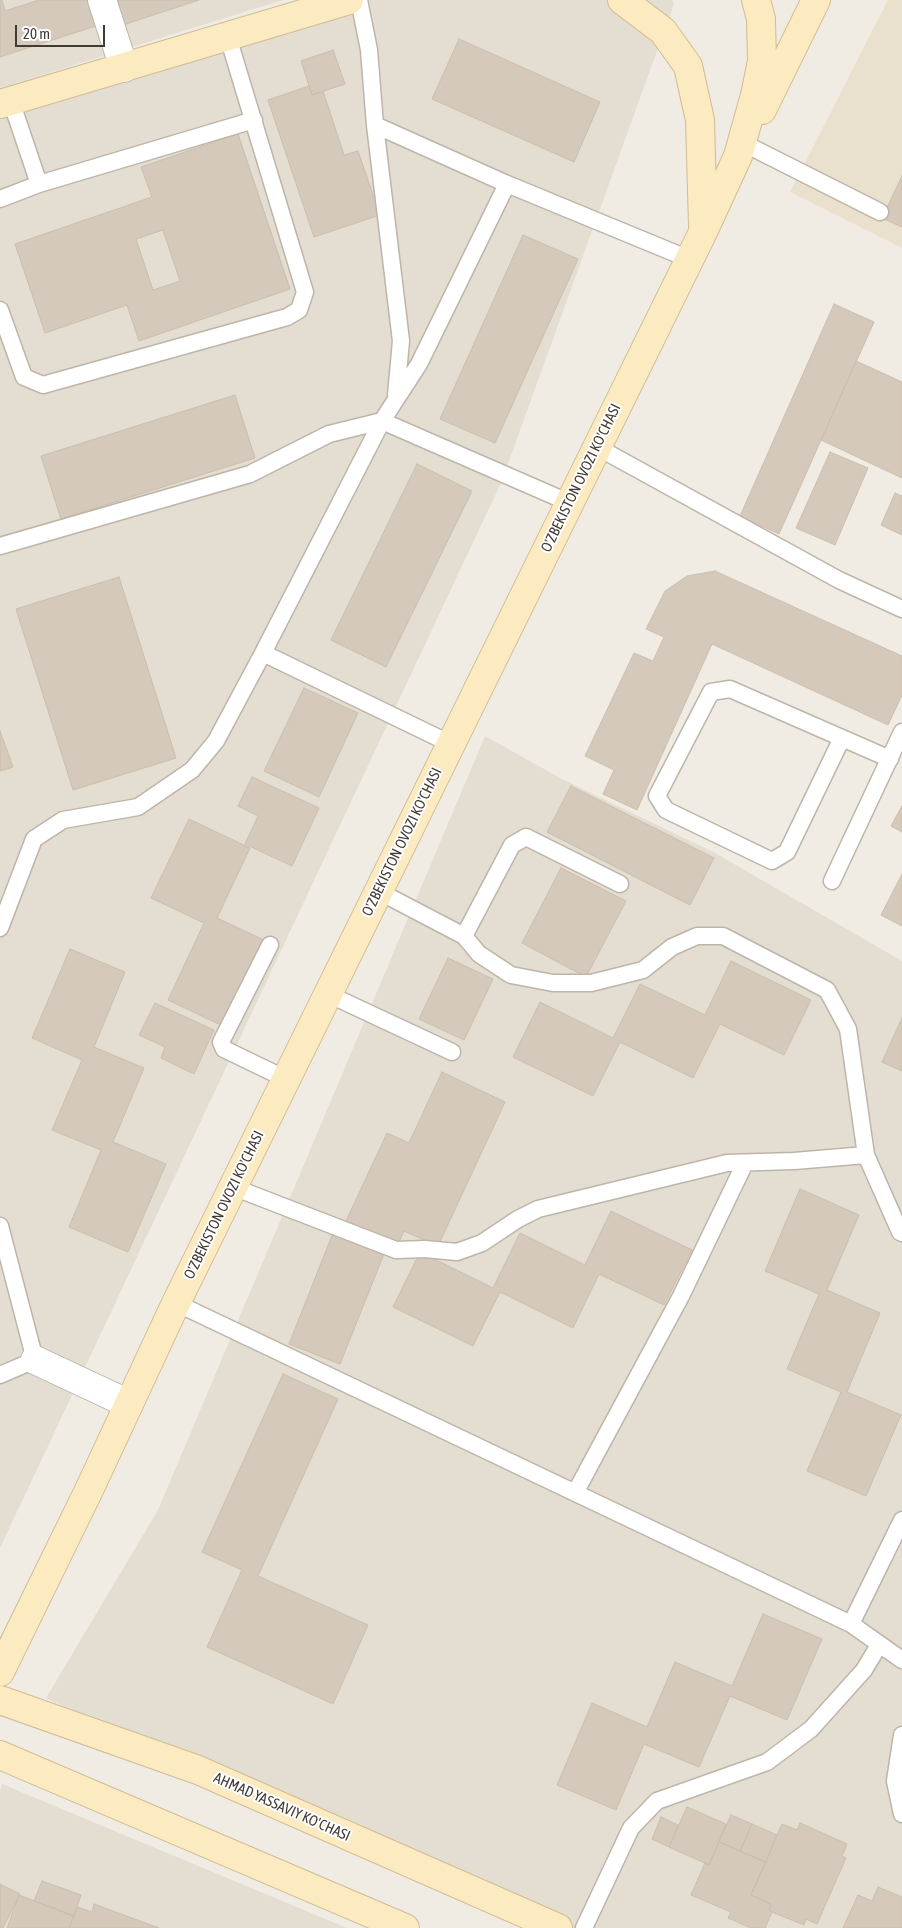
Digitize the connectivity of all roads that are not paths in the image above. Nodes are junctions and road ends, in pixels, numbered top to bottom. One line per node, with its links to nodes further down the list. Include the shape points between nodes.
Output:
1 (102, 0): 8 (street)
2 (350, 0): 7 (main road)
3 (359, 0): 11 (lane, via 369,50)
4 (622, 0): 17 (main road, via 662,31 688,66 700,120)
5 (756, 0): 12 (main road, O'ZBEKISTON OVOZI KO'CHASI, via 761,18 762,61)
6 (816, 0): 12 (main road)
7 (228, 36): 8 (main road); 10 (lane)
8 (124, 68): 9 (main road)
9 (5, 102): 13 (lane)
10 (254, 120): 13 (lane); 19 (lane, via 305,292 299,310 287,317 44,385 24,376)
11 (375, 125): 14 (lane); 20 (lane, via 401,341)
12 (741, 150): 16 (lane); 17 (main road, O'ZBEKISTON OVOZI KO'CHASI)
13 (39, 184): 15 (lane)
14 (507, 184): 18 (lane); 20 (lane, via 419,364)
15 (0, 199)
16 (880, 212)
17 (703, 232): 18 (main road, O'ZBEKISTON OVOZI KO'CHASI)
18 (689, 259): 22 (main road, O'ZBEKISTON OVOZI KO'CHASI)
19 (0, 310)
20 (396, 398): 21 (lane)
21 (382, 421): 23 (lane); 24 (lane, via 329,434 250,474); 26 (lane)
22 (597, 447): 23 (main road, O'ZBEKISTON OVOZI KO'CHASI); 25 (lane, via 838,580)
23 (570, 503): 29 (main road, O'ZBEKISTON OVOZI KO'CHASI)
24 (0, 546)
25 (902, 609)
26 (264, 653): 29 (lane); 34 (lane, via 216,741 192,770 138,807 63,820 34,839)
27 (902, 732): 30 (lane)
28 (842, 738): 28 (lane, via 730,689 711,692 657,796 666,810 772,861 786,852); 30 (lane)
29 (451, 744): 33 (main road, O'ZBEKISTON OVOZI KO'CHASI)
30 (890, 759): 31 (lane)
31 (832, 881)
32 (620, 884): 35 (lane, via 526,837 512,845)
33 (378, 891): 35 (lane); 37 (main road, O'ZBEKISTON OVOZI KO'CHASI)
34 (0, 928)
35 (464, 936): 40 (lane, via 479,954 511,975 553,983 591,983 643,970 672,947 697,936 723,936 827,990 848,1029)
36 (270, 945): 39 (lane, via 221,1042 224,1049)
37 (328, 994): 38 (lane); 39 (main road, O'ZBEKISTON OVOZI KO'CHASI)
38 (452, 1052)
39 (286, 1079): 42 (main road, O'ZBEKISTON OVOZI KO'CHASI)
40 (866, 1155): 41 (lane); 44 (lane)
41 (745, 1163): 42 (lane, via 727,1163 538,1209 482,1243 456,1252 396,1250); 49 (lane, via 681,1296)
42 (233, 1187): 45 (main road, O'ZBEKISTON OVOZI KO'CHASI)
43 (0, 1226): 46 (lane)
44 (902, 1233)
45 (176, 1303): 48 (main road, O'ZBEKISTON OVOZI KO'CHASI); 49 (lane)
46 (35, 1360): 47 (lane); 48 (street)
47 (0, 1375)
48 (129, 1404): 54 (main road, O'ZBEKISTON OVOZI KO'CHASI, via 90,1490)
49 (575, 1492): 51 (lane)
50 (901, 1523): 51 (lane)
51 (851, 1624): 52 (lane)
52 (880, 1645): 53 (lane); 61 (lane, via 864,1670 811,1729 767,1762 657,1802 631,1828)
53 (902, 1660)
54 (2, 1662)
55 (0, 1700): 60 (main road, AHMAD YASSAVIY KO'CHASI, via 198,1770)
56 (902, 1735): 58 (lane, via 895,1781)
57 (0, 1755): 59 (main road)
58 (902, 1814)
59 (405, 1928)
60 (558, 1928)
61 (584, 1928)

